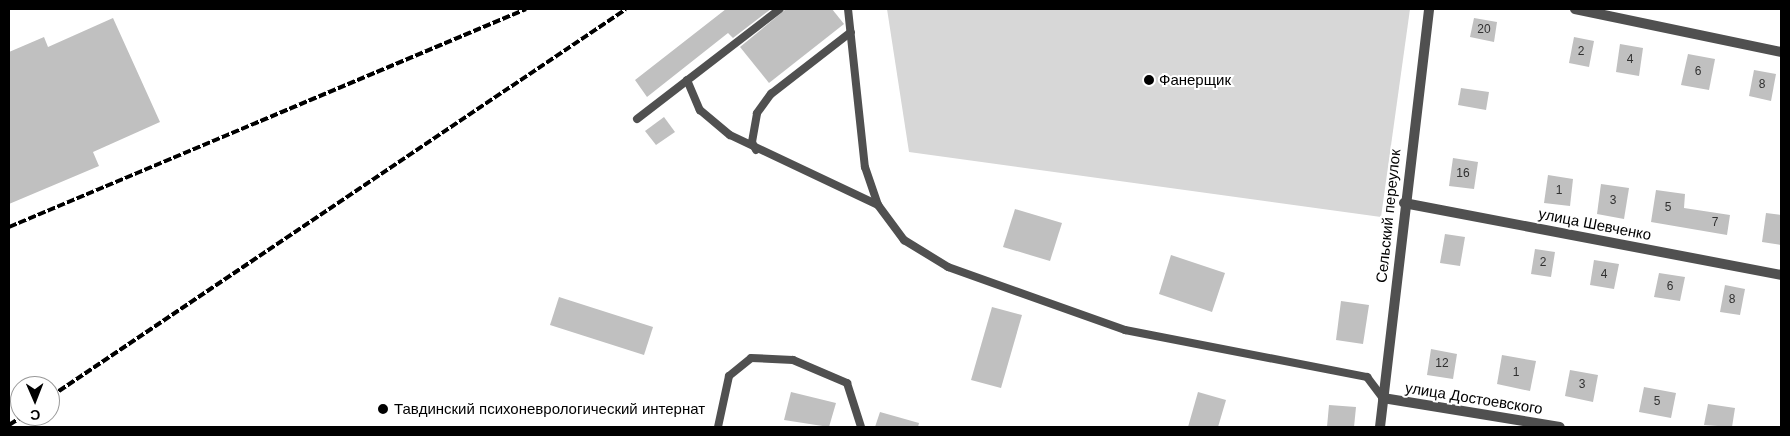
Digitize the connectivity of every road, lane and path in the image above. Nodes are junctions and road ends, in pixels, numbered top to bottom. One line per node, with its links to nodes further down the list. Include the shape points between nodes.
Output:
1 (780, 9): 7 (lane)
2 (848, 9): 5 (lane)
3 (1429, 9): 10 (street, Сельский переулок)
4 (1575, 9): 6 (street)
5 (851, 32): 9 (lane, via 771,94 757,113 752,142); 11 (lane, via 865,167)
6 (1781, 52)
7 (687, 80): 8 (lane); 9 (lane, via 700,110 712,124)
8 (637, 119)
9 (756, 150): 11 (lane)
10 (1404, 203): 12 (street, улица Шевченко); 13 (street, Сельский переулок)
11 (878, 205): 13 (lane, via 904,240 948,267 1125,330 1367,377)
12 (1781, 275)
13 (1384, 398): 16 (street, Сельский переулок); 17 (street, улица Достоевского)
14 (718, 427): 15 (lane, via 729,376 751,358 793,360 847,383)
15 (861, 427)
16 (1380, 427)
17 (1560, 427)

